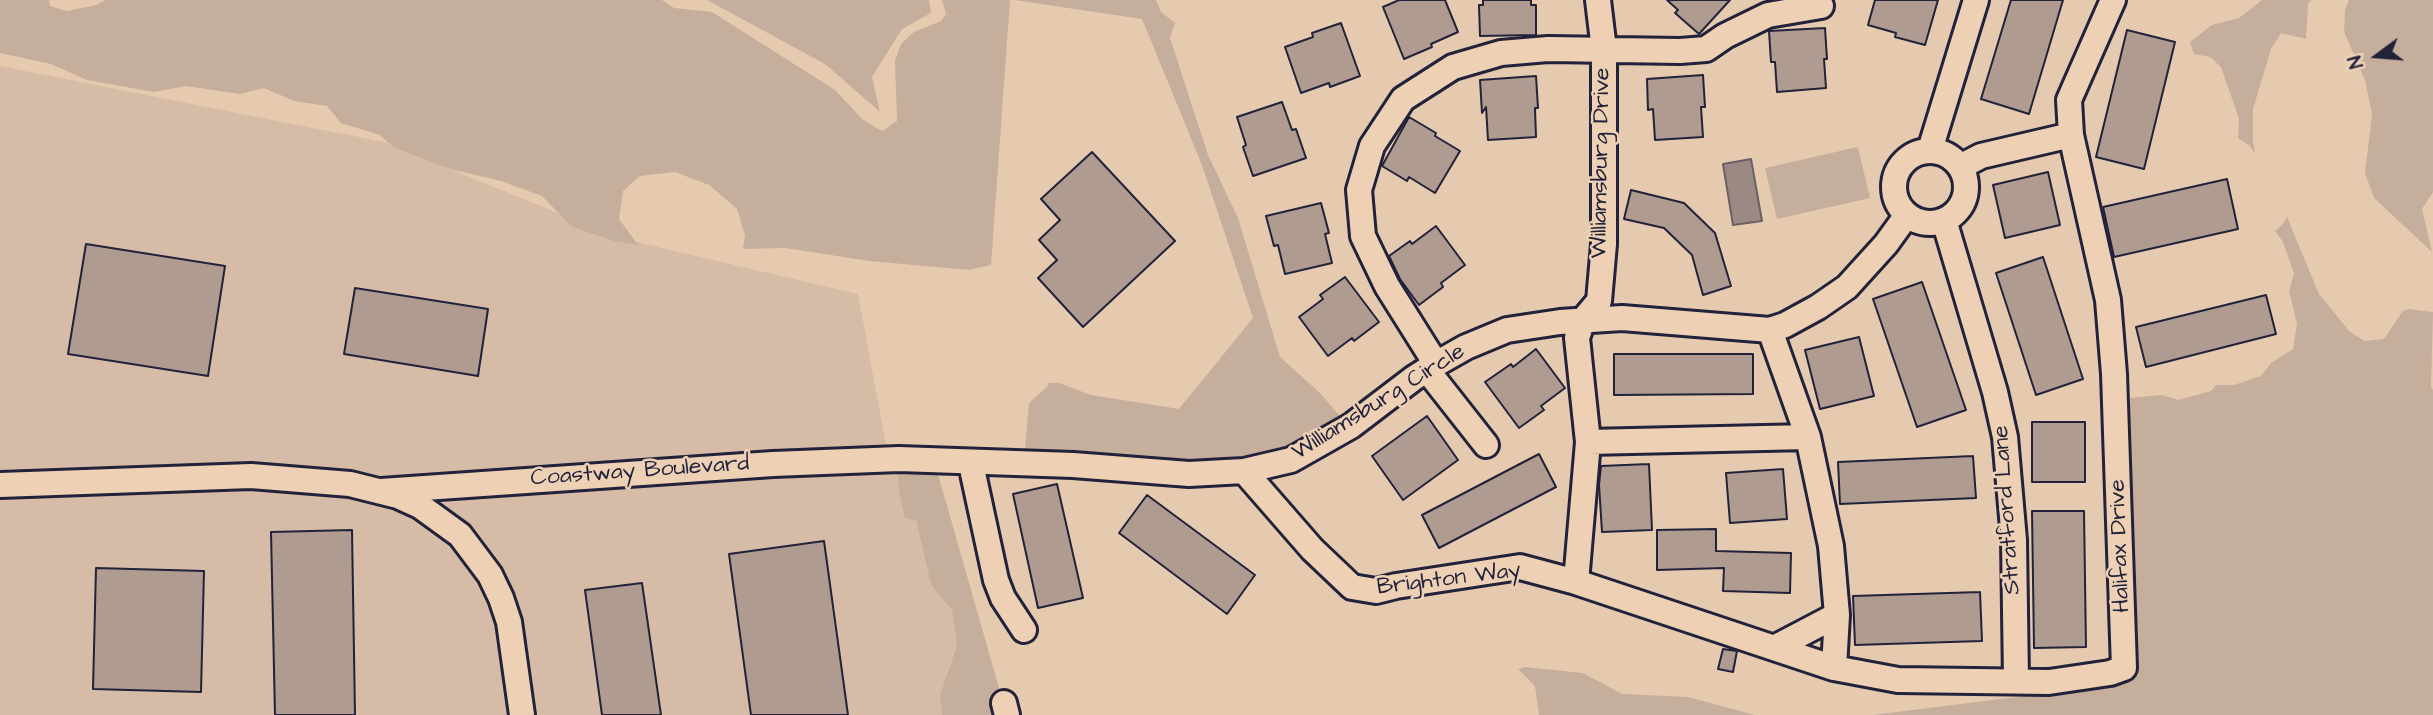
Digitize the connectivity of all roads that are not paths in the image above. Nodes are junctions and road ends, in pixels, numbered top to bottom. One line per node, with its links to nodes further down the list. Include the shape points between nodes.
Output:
1 (1598, 0): 5 (street, Williamsburg Drive)
2 (1976, 0): 7 (street)
3 (2113, 0): 6 (street, via 2069,100)
4 (1821, 6): 5 (street, via 1768,15 1706,49)
5 (1604, 50): 11 (street, Williamsburg Drive, via 1604,244 1599,300); 13 (street, via 1501,53 1453,67 1403,99 1372,146 1359,190 1363,236)
6 (2071, 135): 8 (street, via 1982,156); 27 (street, Halifax Drive, via 2108,300 2124,668 2049,682)
7 (1930, 150): 8 (street, via 1947,155); 9 (street, via 1909,157 1895,174 1894,196)
8 (1960, 167): 10 (street, via 1964,197)
9 (1907, 215): 10 (street, via 1931,223); 12 (street, Williamsburg Circle, via 1847,287 1785,326)
10 (1944, 220): 27 (street, Stratford Lane, via 2005,437 2014,540)
11 (1583, 320): 12 (street, Williamsburg Circle, via 1622,318); 13 (street, Williamsburg Circle, via 1507,330); 15 (street, via 1577,338)
12 (1770, 330): 14 (street)
13 (1432, 367): 16 (street); 19 (street, Williamsburg Circle, via 1350,426 1291,460)
14 (1808, 437): 15 (street); 23 (street, via 1830,546)
15 (1588, 442): 22 (street)
16 (1486, 445)
17 (899, 459): 18 (street, Williamsburg Circle); 21 (street, Coastway Boulevard)
18 (971, 464): 19 (street, Williamsburg Circle, via 1073,465 1189,474); 24 (street, via 996,580)
19 (1244, 471): 22 (street, Brighton Way, via 1352,587 1376,591 1520,567)
20 (0, 485): 21 (street, via 251,476)
21 (381, 491): 28 (street, via 419,506 460,535 490,575 510,627)
22 (1576, 582): 25 (street, Brighton Way)
23 (1837, 615): 25 (street); 26 (street)
24 (1024, 630)
25 (1776, 647): 26 (street, Brighton Way)
26 (1834, 667): 27 (street, Halifax Drive, via 1898,680)
27 (2016, 681)
28 (522, 715)

